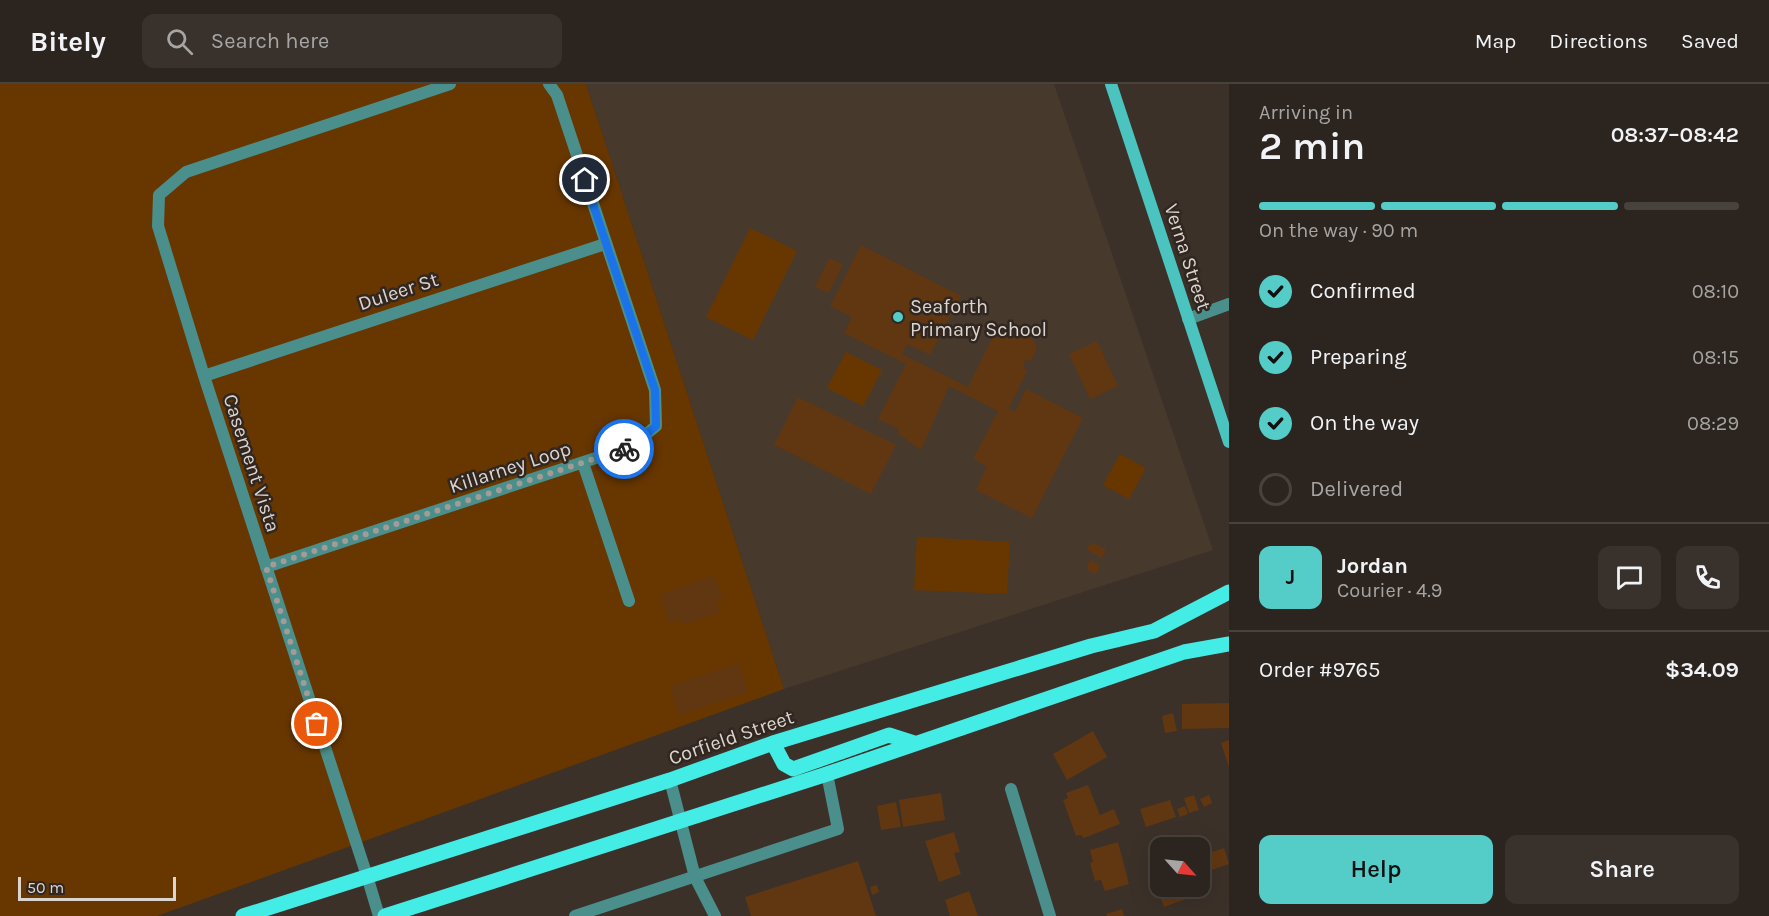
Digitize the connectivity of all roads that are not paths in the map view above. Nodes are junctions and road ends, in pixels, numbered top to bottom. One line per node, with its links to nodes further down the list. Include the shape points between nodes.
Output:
1 (450, 84): 7 (street, Casement Vista, via 186,172 159,195 158,226)
2 (549, 84): 4 (street, Killarney Loop, via 557,94)
3 (1111, 84): 6 (main road, Verna Street)
4 (605, 243): 7 (street, Duleer St); 9 (street, Killarney Loop, via 655,390 656,426 632,446)
5 (1229, 304): 6 (street)
6 (1188, 319): 8 (main road, Verna Street)
7 (204, 376): 10 (street, Casement Vista)
8 (1229, 442)
9 (583, 463): 10 (street, Killarney Loop); 12 (street)
10 (266, 567): 20 (street, Casement Vista)
11 (1229, 592): 14 (main road, Corfield Street, via 1154,631 1091,646)
12 (629, 602)
13 (1229, 644): 15 (main road, via 1184,652)
14 (773, 743): 15 (main road, via 784,764 793,769 889,735); 17 (main road, Corfield Street)
15 (914, 743): 16 (main road)
16 (827, 774): 19 (main road); 21 (street, via 838,829)
17 (670, 780): 19 (street); 20 (main road, Corfield Street)
18 (1011, 789): 27 (street)
19 (679, 821): 21 (street); 24 (main road)
20 (367, 876): 22 (main road, Corfield Street); 23 (street, Casement Vista)
21 (695, 877): 25 (street); 26 (street)
22 (243, 916)
23 (379, 916)
24 (385, 916)
25 (575, 916)
26 (715, 916)
27 (1050, 916)

